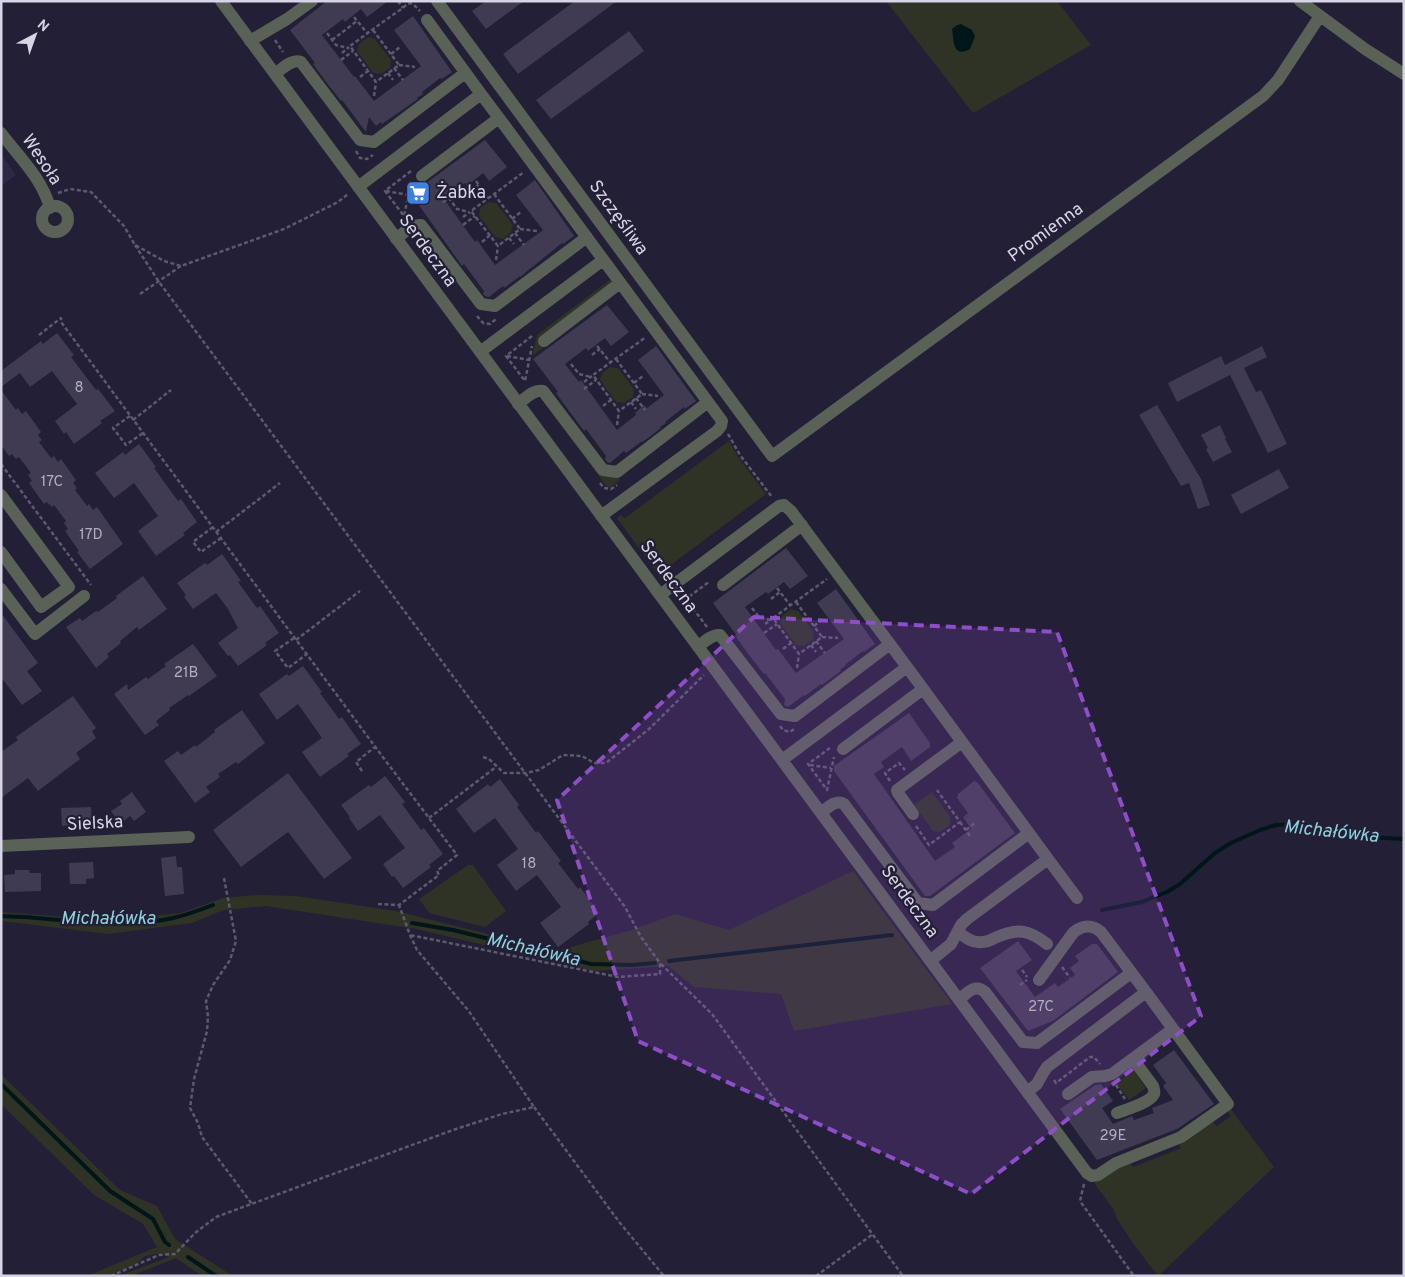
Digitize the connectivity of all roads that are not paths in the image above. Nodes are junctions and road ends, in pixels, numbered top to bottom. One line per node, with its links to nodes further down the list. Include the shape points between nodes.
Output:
1 (221, 1): 7 (street, Serdeczna)
2 (312, 1): 7 (street)
3 (437, 1): 25 (street, Szczęśliwa)
4 (1300, 1): 5 (street)
5 (1320, 16): 10 (street); 25 (street, Promienna, via 1278,80 1263,96)
6 (427, 20): 8 (street)
7 (250, 41): 9 (street, Serdeczna)
8 (465, 73): 9 (street, via 374,142 360,140 301,62 296,60); 11 (street)
9 (275, 74): 15 (street, Serdeczna)
10 (1404, 74)
11 (481, 94): 12 (street); 15 (street)
12 (499, 118): 14 (street); 17 (street)
13 (1, 133): 16 (street, Wesoła, via 37,178)
14 (422, 176)
15 (358, 187): 18 (street, Serdeczna)
16 (48, 202)
17 (587, 237): 18 (street, via 495,306 481,304 423,227 412,227); 19 (street)
18 (396, 239): 22 (street, Serdeczna)
19 (603, 260): 20 (street); 22 (street)
20 (620, 283): 21 (street); 23 (street)
21 (544, 341)
22 (480, 352): 24 (street, Serdeczna)
23 (708, 402): 24 (street, via 617,472 602,470 544,392 539,390); 27 (street, via 722,421 717,431)
24 (518, 404): 27 (street, Serdeczna)
25 (772, 456)
26 (1, 495): 29 (street, via 69,587 41,607)
27 (601, 516): 33 (street, Serdeczna)
28 (802, 526): 30 (street); 33 (street, via 788,507 779,506); 34 (street)
29 (1, 552)
30 (723, 585)
31 (1, 589): 32 (street, via 35,634)
32 (87, 590)
33 (660, 595): 35 (street, Serdeczna)
34 (890, 644): 35 (street, via 795,716 780,714 719,634); 36 (street)
35 (698, 647): 40 (street, Serdeczna)
36 (906, 667): 37 (street); 40 (street)
37 (923, 689): 38 (street); 39 (street)
38 (962, 742): 42 (street, via 897,791); 43 (street)
39 (843, 749)
40 (782, 760): 41 (street, Serdeczna)
41 (821, 813): 43 (street, via 836,802 844,804 918,903 933,905); 50 (street, Serdeczna)
42 (913, 818)
43 (1029, 833): 46 (street)
44 (189, 837): 45 (street, Sielska)
45 (1, 846)
46 (1048, 859): 47 (street); 48 (street, via 967,919)
47 (1077, 898)
48 (958, 932): 49 (street, via 980,943 1010,932 1023,931); 50 (street, via 950,946)
49 (1048, 944)
50 (930, 961): 54 (street, Serdeczna)
51 (1131, 973): 52 (street, via 1101,932 1089,926 1078,929); 53 (street); 54 (street, via 1037,1043 1023,1042 980,988)
52 (1033, 980)
53 (1146, 992): 55 (street); 57 (street, via 1045,1069 1038,1083)
54 (958, 1000): 57 (street, Serdeczna)
55 (1172, 1029): 56 (street); 57 (street, Serdeczna, via 1228,1104 1181,1137 1116,1163 1096,1176 1087,1173)
56 (1133, 1059): 58 (street, via 1109,1076 1092,1077); 59 (street, via 1153,1086 1154,1094 1145,1102)
57 (1027, 1092)
58 (1068, 1094)
59 (1117, 1114)

